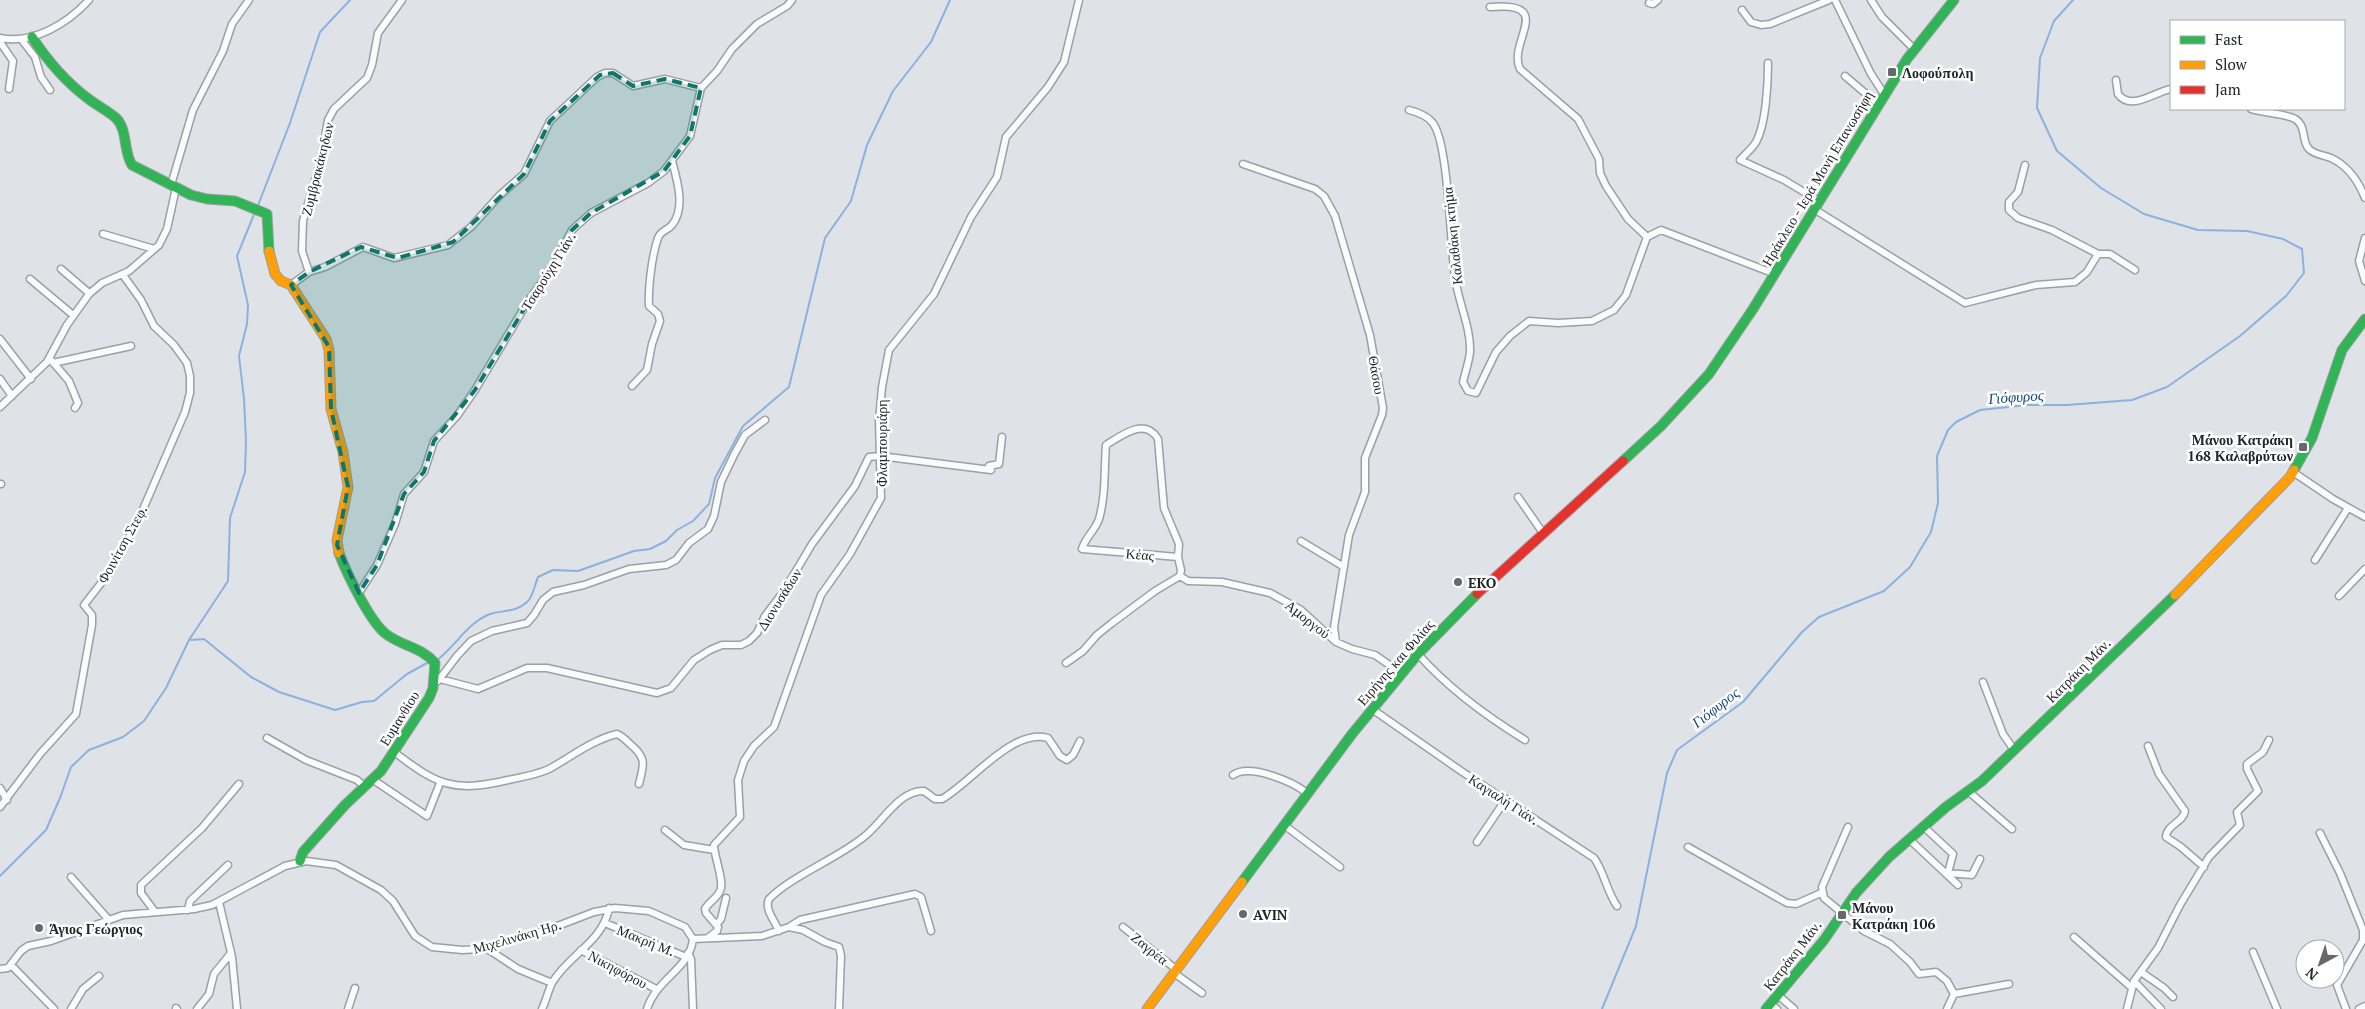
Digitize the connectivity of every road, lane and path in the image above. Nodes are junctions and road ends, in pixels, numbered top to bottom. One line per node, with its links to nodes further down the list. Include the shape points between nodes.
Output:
1 (89, 0): 14 (street, via 70,19)
2 (249, 0): 33 (street, via 233,21 223,51 193,110)
3 (402, 0): 43 (street, Ζυμβρακάκηδων, via 378,33 367,78 334,109 328,120 321,160 302,227 303,257)
4 (792, 0): 22 (street, Τσαρούχη Γιάν., via 757,24)
5 (1079, 0): 64 (street, Φλαμπουριάρη, via 1064,62 1048,87 1006,137 997,177 971,218 936,289 889,350 882,387)
6 (1658, 0): 11 (street)
7 (1829, 0): 13 (street, via 1767,25 1751,22)
8 (1835, 0): 26 (street)
9 (1871, 0): 18 (street, via 1882,17)
10 (1954, 0): 18 (street, Ηράκλειο - Ιερά Μονή Επανωσήφη)
11 (1649, 3)
12 (1490, 8): 37 (street, via 1514,7 1522,12 1527,26 1517,57 1520,69 1578,119 1599,158 1606,186 1628,219)
13 (1742, 10)
14 (32, 37): 16 (street); 33 (street, via 88,99 117,119 130,162)
15 (0, 38): 16 (street)
16 (21, 39): 25 (street, via 35,57 41,77)
17 (0, 42): 23 (street, via 13,61)
18 (1914, 49): 26 (street, Ηράκλειο - Ιερά Μονή Επανωσήφη)
19 (1768, 63): 35 (street, via 1759,135 1740,160 1784,180)
20 (1845, 76): 27 (street)
21 (2116, 80): 24 (street, via 2118,94 2128,100 2141,100)
22 (701, 88): 30 (street, Τσαρούχη Γιάν., via 690,136); 43 (street, via 665,79 632,86 613,73 600,75 550,121 524,174 453,242 438,249 394,258 363,247)
23 (10, 89)
24 (2170, 89)
25 (50, 90)
26 (1884, 94): 27 (street, Ηράκλειο - Ιερά Μονή Επανωσήφη)
27 (1878, 104): 35 (street, Ηράκλειο - Ιερά Μονή Επανωσήφη)
28 (1409, 110): 37 (street, Καλαθάκη κτήμα, via 1433,122 1440,145 1451,220 1455,278 1469,334 1470,352 1463,382 1468,391 1476,393 1496,352 1530,321 1592,321 1614,310 1626,295)
29 (2255, 110): 34 (street, via 2286,115 2299,122 2307,147 2345,166)
30 (672, 162): 58 (street, via 679,190 678,210 673,224 661,232 651,263 650,306 660,321 647,370); 76 (street, Τσαρούχη Γιάν., via 657,177 591,213 572,230 553,267 527,303 475,390 434,441 424,472 404,494 377,565)
31 (1243, 164): 73 (street, Θάσου, via 1315,189 1324,196 1335,216 1370,335 1382,415 1365,458 1365,492 1349,535)
32 (2025, 165): 40 (street, via 2018,192 2009,202 2008,210 2018,218 2052,230)
33 (174, 187): 39 (street, via 166,232); 48 (street, via 198,197 230,200 264,210 268,217 272,266 282,281)
34 (2365, 198)
35 (1816, 205): 40 (street, via 1965,303 2036,285 2075,282 2087,272); 44 (street, Ηράκλειο - Ιερά Μονή Επανωσήφη)
36 (103, 234): 39 (street)
37 (1647, 237): 44 (street, via 1661,230)
38 (2365, 238): 47 (street, via 2359,261)
39 (154, 250): 45 (street)
40 (2098, 254): 42 (street, via 2110,254)
41 (61, 269): 49 (street)
42 (2135, 270)
43 (309, 272): 48 (street)
44 (1775, 274): 55 (street, Ηράκλειο - Ιερά Μονή Επανωσήφη)
45 (123, 275): 49 (street, via 102,283); 103 (street, Φοινίτση Στεφ., via 154,326 172,342 187,363 189,401 138,521 109,573 84,605 92,615 92,624 76,714)
46 (30, 279): 50 (street)
47 (2365, 280)
48 (291, 285): 76 (street, via 329,347 331,409 343,452 348,487 337,545)
49 (89, 293): 50 (street)
50 (73, 315): 54 (street)
51 (2365, 319): 65 (street, Κατράκη Μάν., via 2342,350 2312,438)
52 (0, 339): 57 (street)
53 (131, 346): 54 (street)
54 (51, 361): 57 (street); 61 (street, via 70,382 78,403)
55 (1709, 374): 69 (street, Ειρήνης και Φιλίας, via 1661,426)
56 (0, 379): 59 (street)
57 (31, 379): 59 (street)
58 (632, 386)
59 (12, 396): 60 (street)
60 (0, 407)
61 (75, 408)
62 (766, 420): 82 (street, via 745,435 734,455 721,482 708,529 689,543 676,560 666,565 629,569 584,586 553,592 526,623 492,630 471,641)
63 (1002, 437): 64 (street, via 999,464 989,466 991,470)
64 (880, 456): 82 (street, Διονυσάδων, via 869,457 855,486 812,544 765,616 757,634 746,643 716,647 699,656 665,691 657,693 547,668 527,668 478,690); 114 (street, Φλαμπουριάρη, via 882,492 879,501 850,554 821,595 779,717 768,735 749,752 740,770 740,817 717,841)
65 (2293, 472): 67 (street); 91 (street, Κατράκη Μάν., via 2189,580)
66 (1518, 497): 69 (street)
67 (2348, 508): 68 (street); 72 (street)
68 (2365, 517)
69 (1543, 533): 79 (street, Ειρήνης και Φιλίας, via 1474,596)
70 (1301, 541): 73 (street)
71 (1178, 556): 71 (street, Κέας, via 1179,544 1164,508 1158,439 1146,428 1138,428 1106,445 1106,477 1098,520 1082,549); 75 (street)
72 (2315, 560)
73 (1344, 567): 78 (street, Θάσου, via 1334,627)
74 (2365, 570): 77 (street)
75 (1180, 576): 78 (street, Αμοργού, via 1188,581 1222,582 1270,593 1301,610); 80 (street, via 1123,615)
76 (358, 593): 84 (street, Ευμανθίου, via 387,636 432,658 436,667)
77 (2339, 596)
78 (1336, 642): 81 (street, Αμοργού, via 1374,655)
79 (1418, 654): 81 (street, Ειρήνης και Φιλίας); 87 (street, via 1461,694)
80 (1066, 663)
81 (1401, 673): 85 (street, Ειρήνης και Φιλίας)
82 (440, 678): 84 (street)
83 (1983, 682): 91 (street)
84 (433, 688): 92 (street, Ευμανθίου)
85 (1372, 708): 101 (street, Ειρήνης και Φιλίας); 102 (street, Καγιαλή Γιάν.)
86 (267, 738): 98 (street, via 306,760 357,780)
87 (1525, 740)
88 (2268, 740): 119 (street, via 2263,752 2247,764 2258,789 2257,794 2238,809 2236,814 2240,825 2218,846)
89 (1080, 741): 137 (street, via 1067,760 1060,756 1048,738 1042,736 1026,740 1011,745 942,799 935,799 924,792 911,793 866,836 769,899 768,910)
90 (2148, 746): 119 (street, via 2159,774 2185,811 2183,818 2169,828 2166,837)
91 (2014, 750): 100 (street, Κατράκη Μάν.)
92 (393, 751): 94 (street, Ευμανθίου); 95 (street, via 425,776)
93 (1233, 775): 101 (street, via 1240,772 1274,775)
94 (372, 779): 95 (street, via 427,816); 98 (street, Ευμανθίου)
95 (440, 782): 97 (street, via 482,786 538,774 617,734 642,756 644,766)
96 (239, 784): 129 (street, via 198,832 141,885 140,892)
97 (639, 784)
98 (364, 787): 116 (street, Ευμανθίου, via 303,852)
99 (0, 788): 103 (street)
100 (1968, 791): 106 (street, Κατράκη Μάν.); 108 (street)
101 (1307, 793): 105 (street, Ειρήνης και Φιλίας)
102 (1506, 799): 112 (street); 126 (street, Καγιαλή Γιάν., via 1594,858)
103 (7, 800): 104 (street, Φοινίτση Στεφ.)
104 (0, 807)
105 (1284, 825): 118 (street); 148 (street, Ειρήνης και Φιλίας)
106 (1923, 826): 111 (street, Κατράκη Μάν.); 120 (street, via 1953,854)
107 (1848, 827): 123 (street)
108 (2012, 829)
109 (664, 830): 114 (street, via 684,845)
110 (2320, 833): 177 (street, via 2363,930 2363,940 2337,985)
111 (1908, 839): 120 (street); 130 (street, Κατράκη Μάν., via 1870,877)
112 (1477, 842)
113 (1688, 847): 123 (street, via 1787,903 1796,904)
114 (714, 850): 133 (street, via 721,890 705,909)
115 (1980, 859): 120 (street, via 1972,875)
116 (300, 862): 125 (street, Μιχελινάκη Ηρ., via 285,866); 141 (street, Μιχελινάκη Ηρ., via 317,861 336,866 381,890 415,936 426,944 462,950)
117 (228, 865): 128 (street, via 190,902)
118 (1340, 867)
119 (2204, 868): 149 (street)
120 (1948, 873): 122 (street)
121 (70, 877): 131 (street)
122 (1958, 885)
123 (1822, 893): 130 (street)
124 (726, 898): 133 (street)
125 (219, 902): 128 (street, Μιχελινάκη Ηρ.); 144 (street)
126 (1617, 906)
127 (609, 908): 132 (street); 140 (street, Μιχελινάκη Ηρ., via 649,911 685,927); 141 (street, Μιχελινάκη Ηρ.)
128 (188, 910): 129 (street, Μιχελινάκη Ηρ.)
129 (155, 912): 131 (street, Μιχελινάκη Ηρ., via 138,912)
130 (1842, 912): 157 (street, via 1864,931 1890,944 1919,974 1936,972 1947,980); 158 (street, Κατράκη Μάν., via 1824,940)
131 (108, 919): 146 (street, Μιχελινάκη Ηρ., via 27,947)
132 (605, 924): 142 (street); 145 (street, Μακρή Μ.)
133 (717, 924): 138 (street, via 717,931)
134 (789, 927): 136 (street, via 800,920 918,894); 137 (street); 170 (street, via 839,947 842,956)
135 (1123, 927): 148 (street, Ζαγρέα)
136 (932, 931)
137 (779, 932): 138 (street, via 762,936)
138 (709, 937): 140 (street)
139 (2074, 937): 153 (street)
140 (693, 939): 145 (street)
141 (486, 948): 151 (street, via 518,969)
142 (581, 950): 151 (street); 155 (street, Νικηφόρου)
143 (2252, 952): 176 (street)
144 (231, 953): 164 (street, via 214,974 209,994); 165 (street)
145 (687, 955): 155 (street, via 678,969); 169 (street, via 691,962)
146 (11, 965): 147 (street, Μιχελινάκη Ηρ.); 162 (street)
147 (0, 970)
148 (1176, 971): 156 (street, Ζαγρέα); 171 (street, Ειρήνης και Φιλίας)
149 (2141, 972): 153 (street); 159 (street)
150 (99, 976): 163 (street, via 83,989)
151 (552, 983): 167 (street)
152 (2009, 984): 157 (street)
153 (2132, 984): 174 (street); 175 (street)
154 (355, 988): 166 (street)
155 (656, 989): 168 (street)
156 (1202, 993)
157 (1954, 994): 173 (street)
158 (1778, 995): 161 (street, Κατράκη Μάν.); 172 (street)
159 (2173, 997)
160 (2365, 1006): 178 (street)
161 (1771, 1007)
162 (54, 1009)
163 (71, 1009)
164 (197, 1009)
165 (237, 1009)
166 (348, 1009)
167 (542, 1009)
168 (647, 1009)
169 (693, 1009)
170 (839, 1009)
171 (1147, 1009)
172 (1794, 1009)
173 (1947, 1009)
174 (2127, 1009)
175 (2160, 1009)
176 (2277, 1009)
177 (2346, 1009)
178 (2359, 1009)

